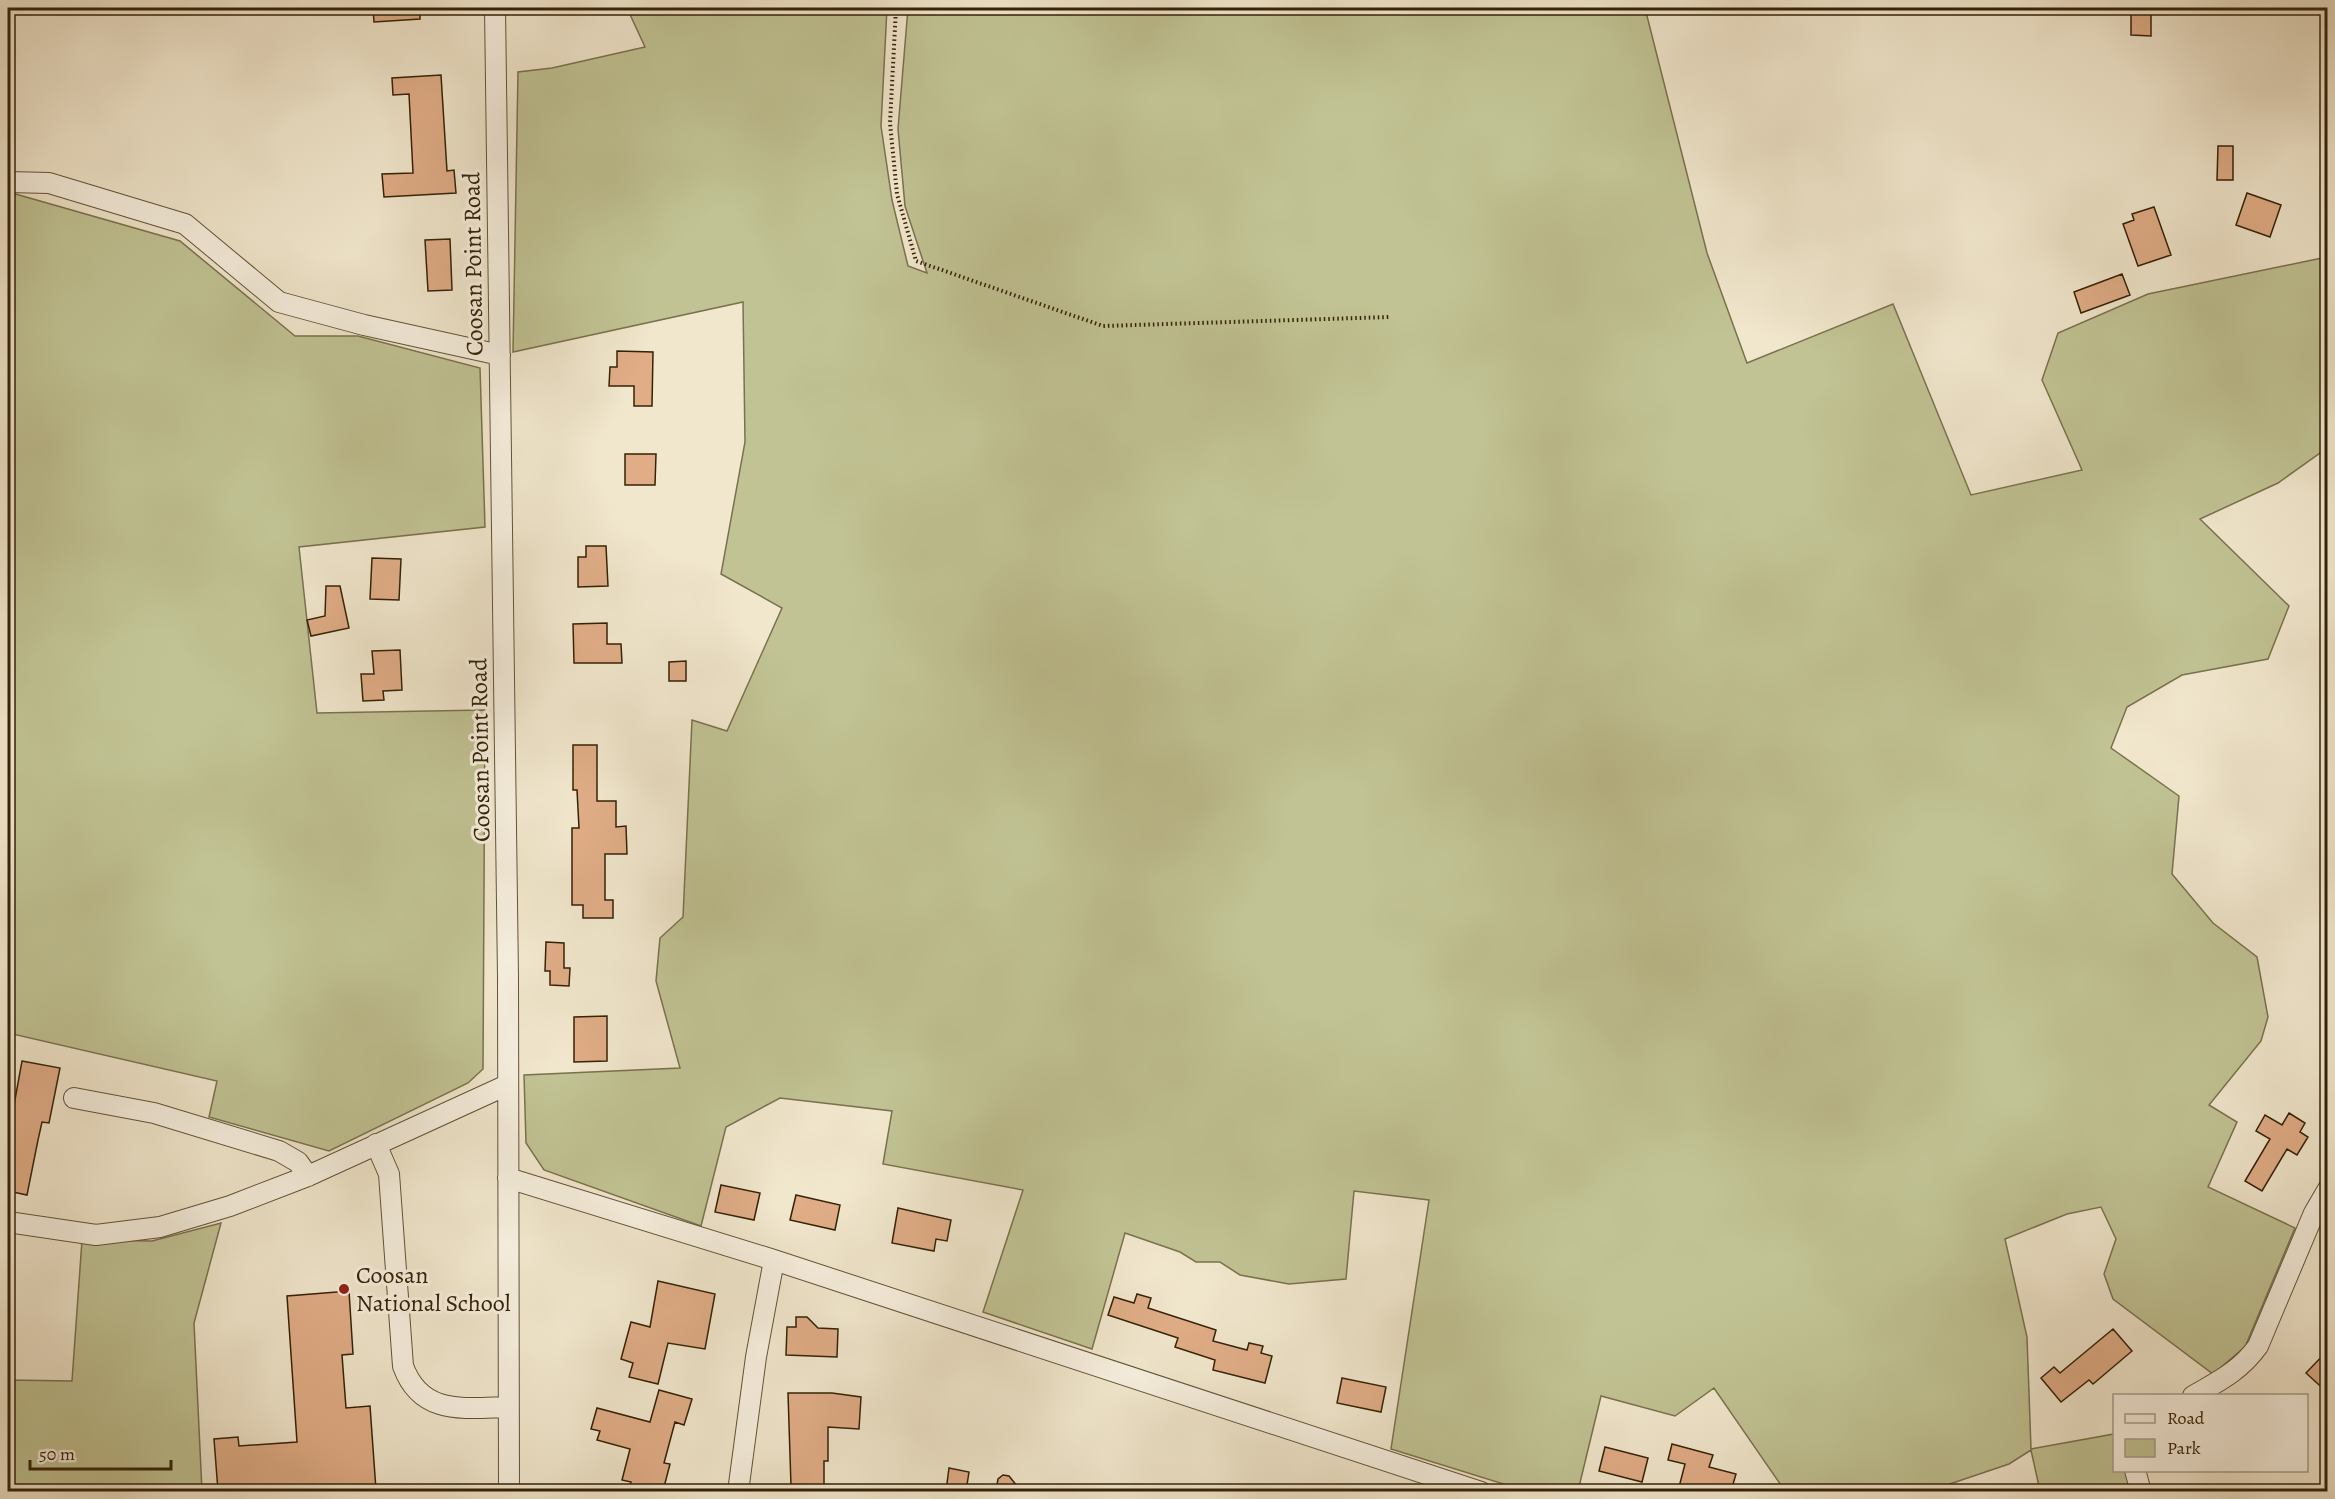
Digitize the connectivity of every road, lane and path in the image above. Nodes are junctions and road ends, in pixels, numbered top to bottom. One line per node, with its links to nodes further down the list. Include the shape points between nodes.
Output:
1 (495, 8): 5 (street, Coosan Point Road)
2 (896, 8): 4 (path, via 890,123 897,194 916,261 1103,326)
3 (8, 182): 5 (street, via 49,183 185,224 279,302 364,326)
4 (1390, 317)
5 (500, 355): 6 (street, Coosan Point Road)
6 (507, 1085): 8 (street); 10 (street, Coosan Point Road)
7 (74, 1098): 9 (street, via 154,1113 279,1151 298,1162)
8 (376, 1144): 9 (street); 15 (street, via 389,1174 403,1366 410,1384 427,1400 454,1408)
9 (308, 1176): 12 (street, via 160,1227 96,1235)
10 (508, 1178): 13 (street); 15 (street, Coosan Point Road)
11 (2328, 1189): 14 (street, via 2314,1213 2258,1346 2230,1376)
12 (8, 1222)
13 (774, 1260): 18 (street); 19 (street)
14 (2195, 1394)
15 (508, 1407): 17 (street, Coosan Point Road)
16 (2136, 1472): 20 (street)
17 (509, 1491)
18 (738, 1491)
19 (1481, 1491)
20 (2141, 1491)

